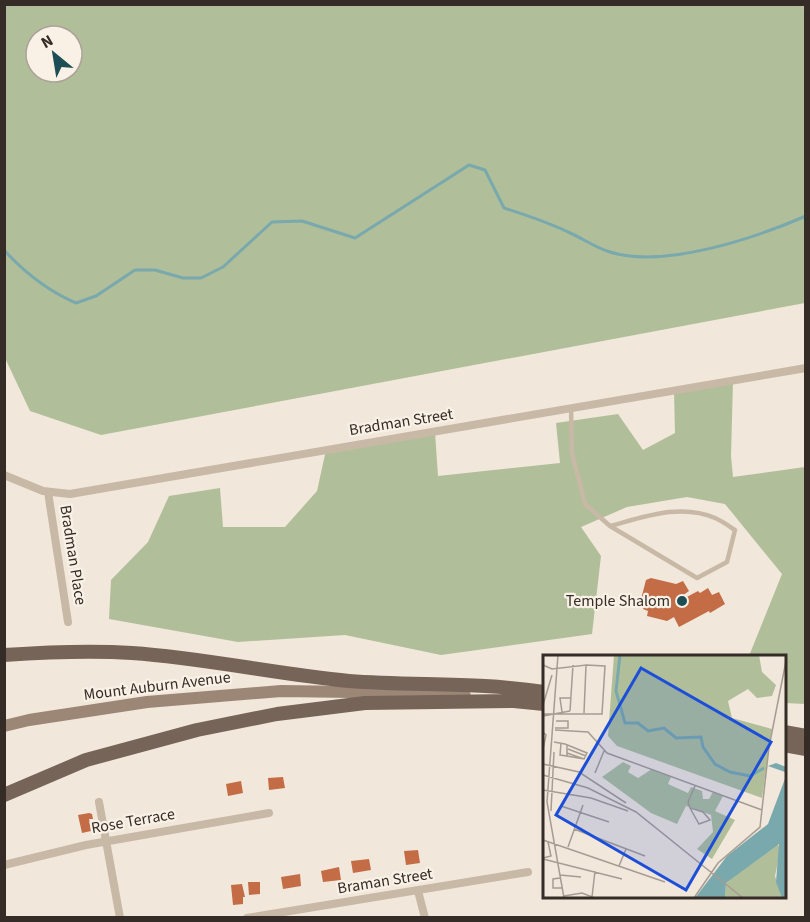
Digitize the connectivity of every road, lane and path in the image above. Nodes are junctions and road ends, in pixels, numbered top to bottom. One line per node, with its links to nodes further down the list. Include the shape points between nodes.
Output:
1 (806, 368): 2 (street, Bradman Street)
2 (571, 408): 4 (street, Bradman Street, via 70,494); 5 (lane, via 572,453 585,504)
3 (4, 475): 4 (street, Bradman Street)
4 (48, 492): 6 (street, Bradman Place)
5 (610, 526): 5 (lane, via 680,510 715,518 735,530 727,562 697,578)
6 (68, 622)
7 (4, 655): 8 (main road, via 131,653 266,672)
8 (387, 682): 9 (main road, Mount Auburn Avenue); 10 (main road, Mount Auburn Avenue)
9 (314, 691): 11 (main road, Mount Auburn Avenue, via 424,693); 13 (main road, Mount Auburn Avenue, via 147,702)
10 (543, 692)
11 (514, 701): 12 (main road, Mount Auburn Avenue); 18 (main road, via 365,703 236,721 86,760)
12 (543, 704)
13 (4, 726)
14 (786, 732): 15 (main road)
15 (806, 736)
16 (786, 745): 17 (main road)
17 (806, 749)
18 (4, 795)
19 (99, 802): 21 (street)
20 (269, 813): 21 (street, Rose Terrace)
21 (106, 841): 22 (street, Rose Terrace); 25 (street)
22 (4, 866)
23 (528, 872): 24 (street, Braman Street)
24 (418, 891): 26 (street, Braman Street); 27 (street)
25 (120, 918)
26 (247, 918)
27 (425, 918)

